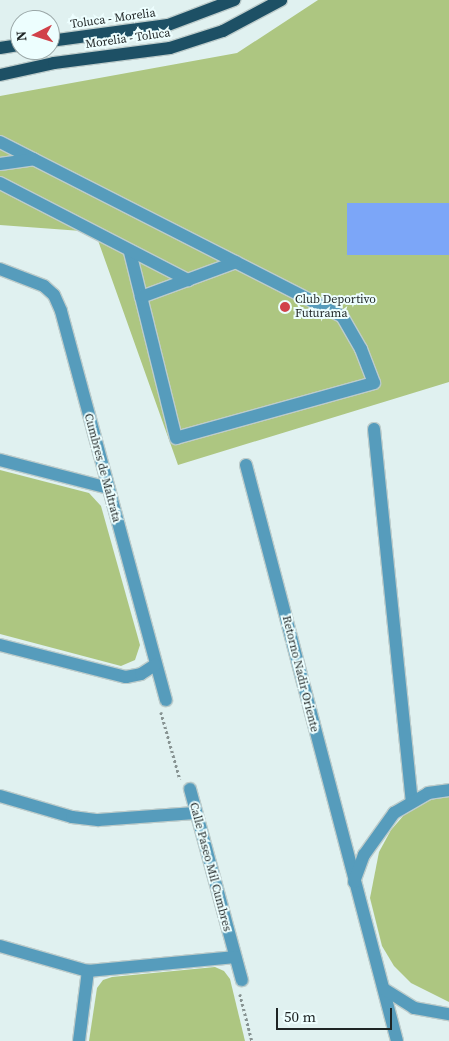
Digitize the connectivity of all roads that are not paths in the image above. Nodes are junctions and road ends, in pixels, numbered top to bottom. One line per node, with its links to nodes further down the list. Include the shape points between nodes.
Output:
1 (216, 0): 4 (street)
2 (234, 0): 4 (main road, Toluca - Morelia)
3 (281, 0): 6 (main road, Morelia - Toluca, via 223,31 170,48)
4 (203, 14): 5 (main road, Toluca - Morelia, via 168,25)
5 (60, 40)
6 (13, 70): 7 (main road, Morelia - Toluca); 8 (street)
7 (0, 75)
8 (0, 80)
9 (0, 142): 10 (street)
10 (34, 159): 11 (street); 14 (street)
11 (0, 164)
12 (0, 183): 13 (street)
13 (130, 252): 16 (street); 17 (street)
14 (236, 262): 16 (street); 17 (street, via 342,316 361,349 374,384 176,438)
15 (0, 269): 21 (street, Cumbres de Maltrata, via 44,286 54,295)
16 (188, 280): 17 (street)
17 (141, 297)
18 (374, 429): 28 (street)
19 (0, 460): 21 (street)
20 (246, 465): 30 (street, Retorno Nadir Oriente)
21 (108, 488): 23 (street, Cumbres de Maltrata)
22 (0, 644): 23 (street, via 126,677 140,674)
23 (155, 665): 24 (street, Cumbres de Maltrata)
24 (166, 700)
25 (190, 789): 29 (street, Calle Paseo Mil Cumbres)
26 (449, 790): 28 (street, via 428,792)
27 (0, 796): 29 (street, via 72,817 98,820)
28 (412, 801): 30 (street, via 394,813 364,855)
29 (195, 813): 32 (street, Calle Paseo Mil Cumbres)
30 (354, 882): 35 (street, Retorno Nadir Oriente)
31 (0, 946): 33 (street)
32 (235, 956): 33 (street); 34 (street, Calle Paseo Mil Cumbres)
33 (88, 971): 37 (street)
34 (242, 980)
35 (384, 989): 36 (street, via 414,1008); 38 (street, Retorno Nadir Oriente)
36 (449, 1014)
37 (79, 1041)
38 (397, 1041)

